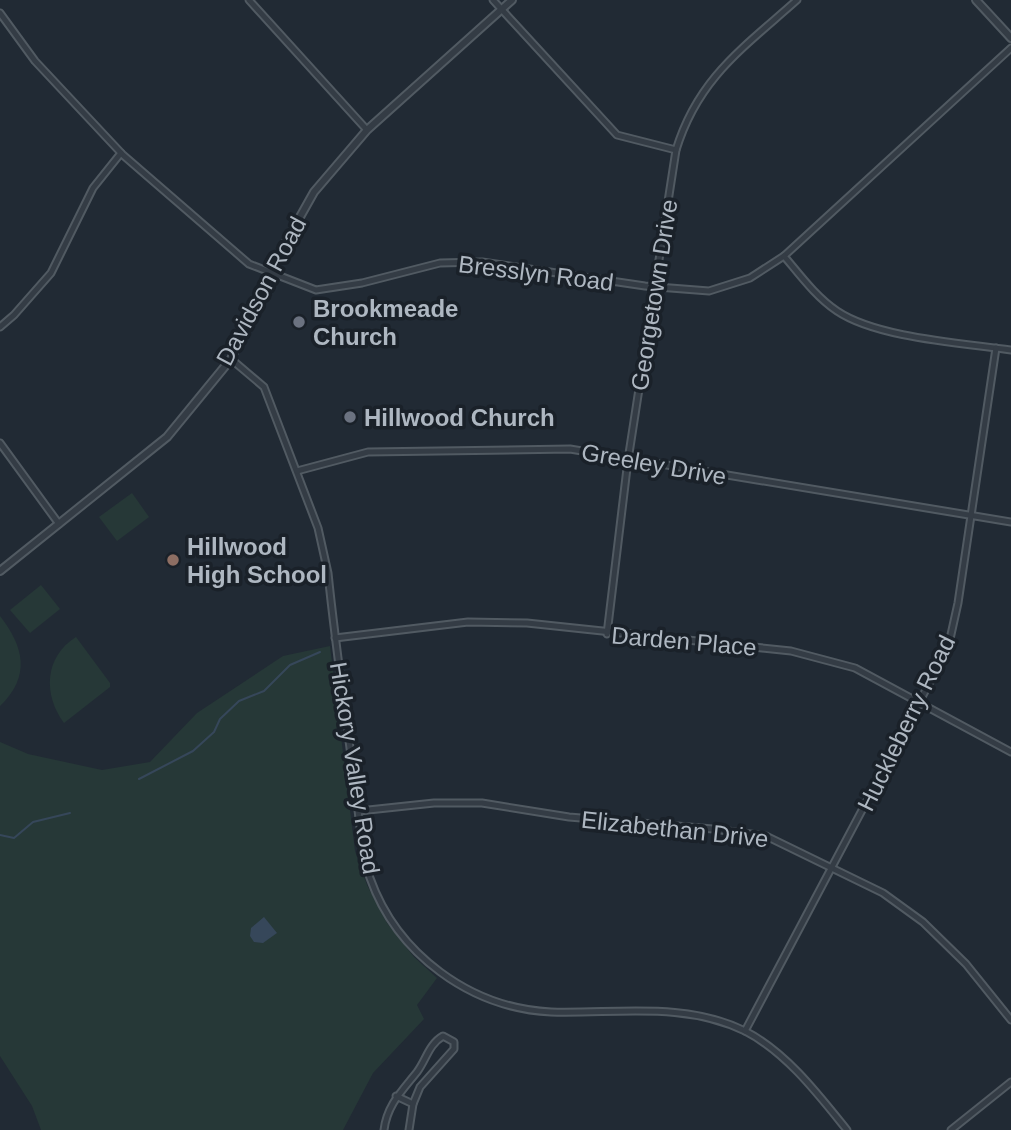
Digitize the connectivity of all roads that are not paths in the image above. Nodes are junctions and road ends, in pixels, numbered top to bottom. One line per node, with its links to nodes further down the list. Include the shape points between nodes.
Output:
1 (249, 0): 10 (street)
2 (492, 0): 6 (street)
3 (512, 0): 6 (street, Davidson Road)
4 (797, 0): 11 (street, Georgetown Drive, via 709,81)
5 (976, 0): 8 (street)
6 (502, 10): 10 (street, Davidson Road); 11 (street, via 617,135)
7 (0, 13): 12 (street, Bresslyn Road, via 35,61)
8 (1011, 38)
9 (1011, 48): 13 (street, Bresslyn Road)
10 (367, 130): 14 (street, Davidson Road, via 314,192)
11 (676, 150): 15 (street, Georgetown Drive)
12 (121, 153): 14 (street, Bresslyn Road, via 249,264); 16 (street, via 93,188 51,273)
13 (784, 256): 15 (street, Bresslyn Road, via 732,285 686,291); 17 (street, via 822,299 854,320 906,335)
14 (268, 274): 15 (street, Bresslyn Road, via 316,290 440,263 482,262); 19 (street, Davidson Road)
15 (654, 287): 21 (street, Georgetown Drive)
16 (0, 327)
17 (996, 348): 18 (street); 23 (street, Huckleberry Road)
18 (1011, 350)
19 (231, 359): 22 (street, Hickory Valley Road, via 264,387); 25 (street, Davidson Road, via 167,437)
20 (0, 443): 25 (street)
21 (628, 460): 22 (street, Greeley Drive, via 570,449 368,452); 23 (street, Greeley Drive); 27 (street, Georgetown Drive)
22 (297, 471): 28 (street, Hickory Valley Road, via 318,528)
23 (972, 515): 24 (street, Greeley Drive); 29 (street, Huckleberry Road, via 953,634)
24 (1011, 522)
25 (60, 524): 26 (street, Davidson Road)
26 (0, 571)
27 (607, 634): 28 (street, Darden Place, via 543,624 468,622); 29 (street, Darden Place, via 791,651 855,668)
28 (335, 638): 31 (street, Hickory Valley Road)
29 (921, 702): 30 (street, Darden Place); 32 (street, Huckleberry Road)
30 (1011, 752)
31 (359, 811): 32 (street, Elizabethan Drive, via 482,803 569,817 713,829 778,840); 34 (street, Hickory Valley Road, via 370,877 390,919 416,953 443,976 522,1008 685,1012)
32 (832, 868): 33 (street, Elizabethan Drive, via 883,893 923,922 966,964); 34 (street, Huckleberry Road)
33 (1011, 1020)
34 (745, 1031): 40 (street, Hickory Valley Road, via 787,1062)
35 (1011, 1082): 41 (street)
36 (396, 1096): 37 (street); 37 (street, via 432,1045 448,1038 454,1042 453,1053 431,1072); 38 (street)
37 (413, 1104): 39 (street)
38 (384, 1130)
39 (409, 1130)
40 (847, 1130)
41 (951, 1130)

